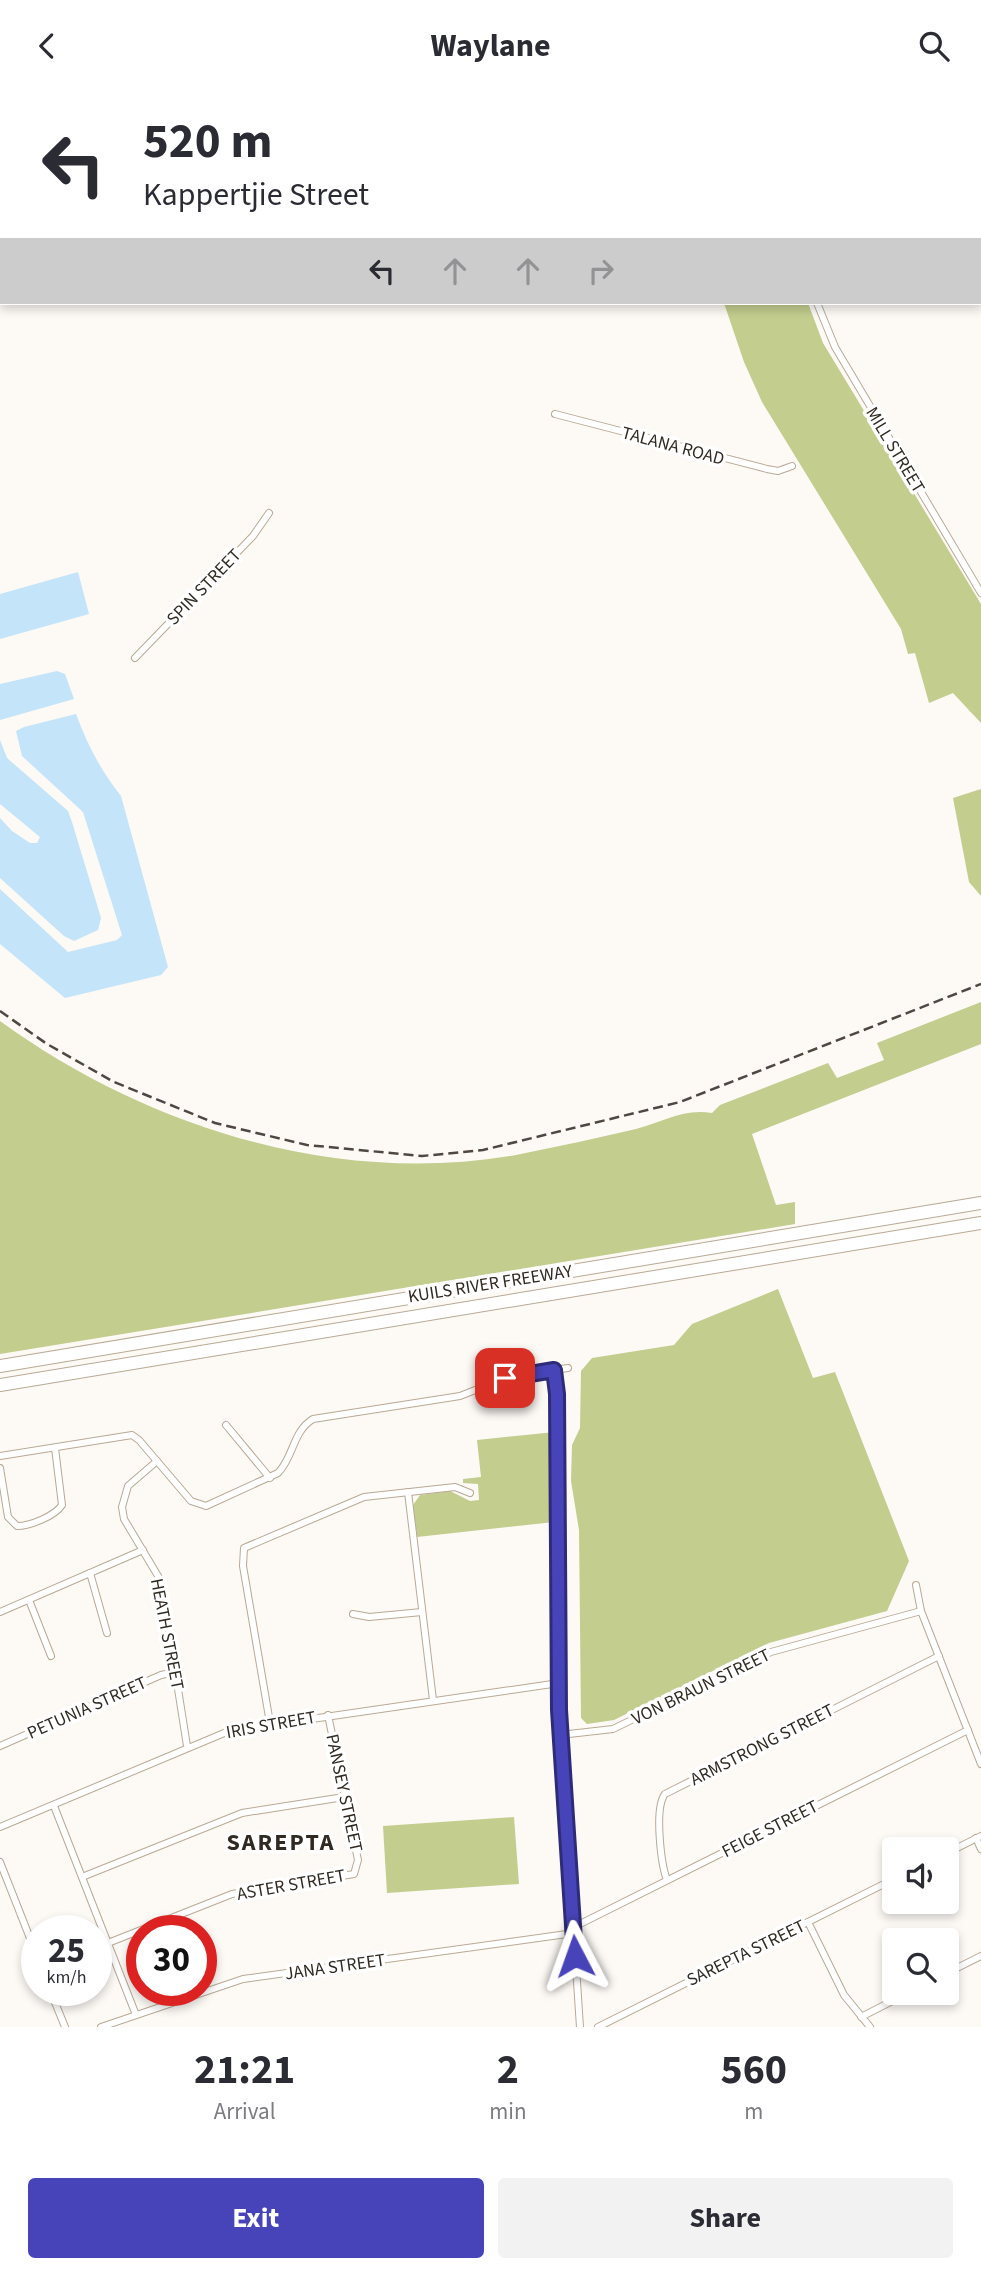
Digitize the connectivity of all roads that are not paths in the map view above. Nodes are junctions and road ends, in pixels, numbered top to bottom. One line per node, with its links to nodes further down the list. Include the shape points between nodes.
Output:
1 (818, 305): 5 (street, MILL STREET, via 835,347)
2 (555, 414): 3 (street, TALANA ROAD, via 767,469)
3 (793, 466)
4 (269, 513): 6 (street, SPIN STREET, via 253,536)
5 (981, 593)
6 (135, 658)
7 (981, 1203): 9 (highway, KUILS RIVER FREEWAY)
8 (981, 1223): 12 (highway, KUILS RIVER FREEWAY)
9 (0, 1366)
10 (568, 1367): 11 (street)
11 (554, 1370): 18 (street, via 511,1376 460,1396 313,1419 297,1433 284,1465); 33 (street)
12 (0, 1385)
13 (226, 1425): 18 (street)
14 (55, 1448): 15 (street); 16 (street, via 128,1435 139,1440); 17 (street, via 62,1505 25,1525 16,1526 9,1520)
15 (0, 1457)
16 (157, 1461): 18 (street, via 200,1506); 21 (street, HEATH STREET, via 123,1496 124,1519)
17 (0, 1468)
18 (270, 1478)
19 (408, 1492): 20 (street, via 455,1487); 27 (street); 36 (street, via 358,1498 244,1548 243,1566)
20 (470, 1493)
21 (144, 1550): 22 (street); 32 (street, HEATH STREET, via 161,1581)
22 (90, 1573): 24 (street); 29 (street)
23 (916, 1585): 25 (street)
24 (29, 1600): 26 (street); 30 (street)
25 (921, 1611): 31 (street); 38 (street, VON BRAUN STREET, via 771,1652 613,1730)
26 (0, 1612)
27 (422, 1612): 28 (street); 34 (street)
28 (353, 1614)
29 (107, 1633)
30 (51, 1656)
31 (939, 1656): 37 (street); 51 (street, ARMSTRONG STREET, via 664,1794 659,1807)
32 (175, 1672): 39 (street, PETUNIA STREET); 40 (street, HEATH STREET)
33 (559, 1682): 34 (street, IRIS STREET); 38 (street)
34 (433, 1700): 35 (street, IRIS STREET)
35 (328, 1715): 36 (street, IRIS STREET); 42 (street, PANSEY STREET)
36 (270, 1723): 40 (street, IRIS STREET)
37 (968, 1730): 41 (street); 51 (street, FEIGE STREET)
38 (560, 1735): 56 (street)
39 (0, 1746)
40 (187, 1746): 43 (street, IRIS STREET)
41 (981, 1764)
42 (344, 1797): 49 (street, PANSEY STREET, via 358,1860); 50 (street, via 242,1813)
43 (54, 1806): 44 (street, IRIS STREET); 50 (street)
44 (0, 1827)
45 (979, 1837): 46 (street); 47 (street)
46 (959, 1847)
47 (981, 1849)
48 (0, 1862): 53 (street)
49 (356, 1871): 57 (street, ASTER STREET, via 348,1877 232,1894)
50 (82, 1877): 54 (street)
51 (667, 1880): 56 (street, FEIGE STREET)
52 (882, 1885): 55 (street, SAREPTA STREET)
53 (21, 1915)
54 (97, 1915)
55 (807, 1922): 64 (street, via 844,1995); 68 (street, SAREPTA STREET)
56 (573, 1929): 63 (street, JANA STREET, via 567,1934 243,1979); 67 (street)
57 (112, 1941)
58 (112, 1953): 63 (street)
59 (981, 1956): 60 (street)
60 (959, 1967)
61 (884, 2005): 64 (street)
62 (56, 2006): 65 (street)
63 (136, 2015): 66 (street, JANA STREET)
64 (861, 2017): 69 (street)
65 (65, 2027)
66 (101, 2027)
67 (580, 2027)
68 (598, 2027)
69 (870, 2027)

